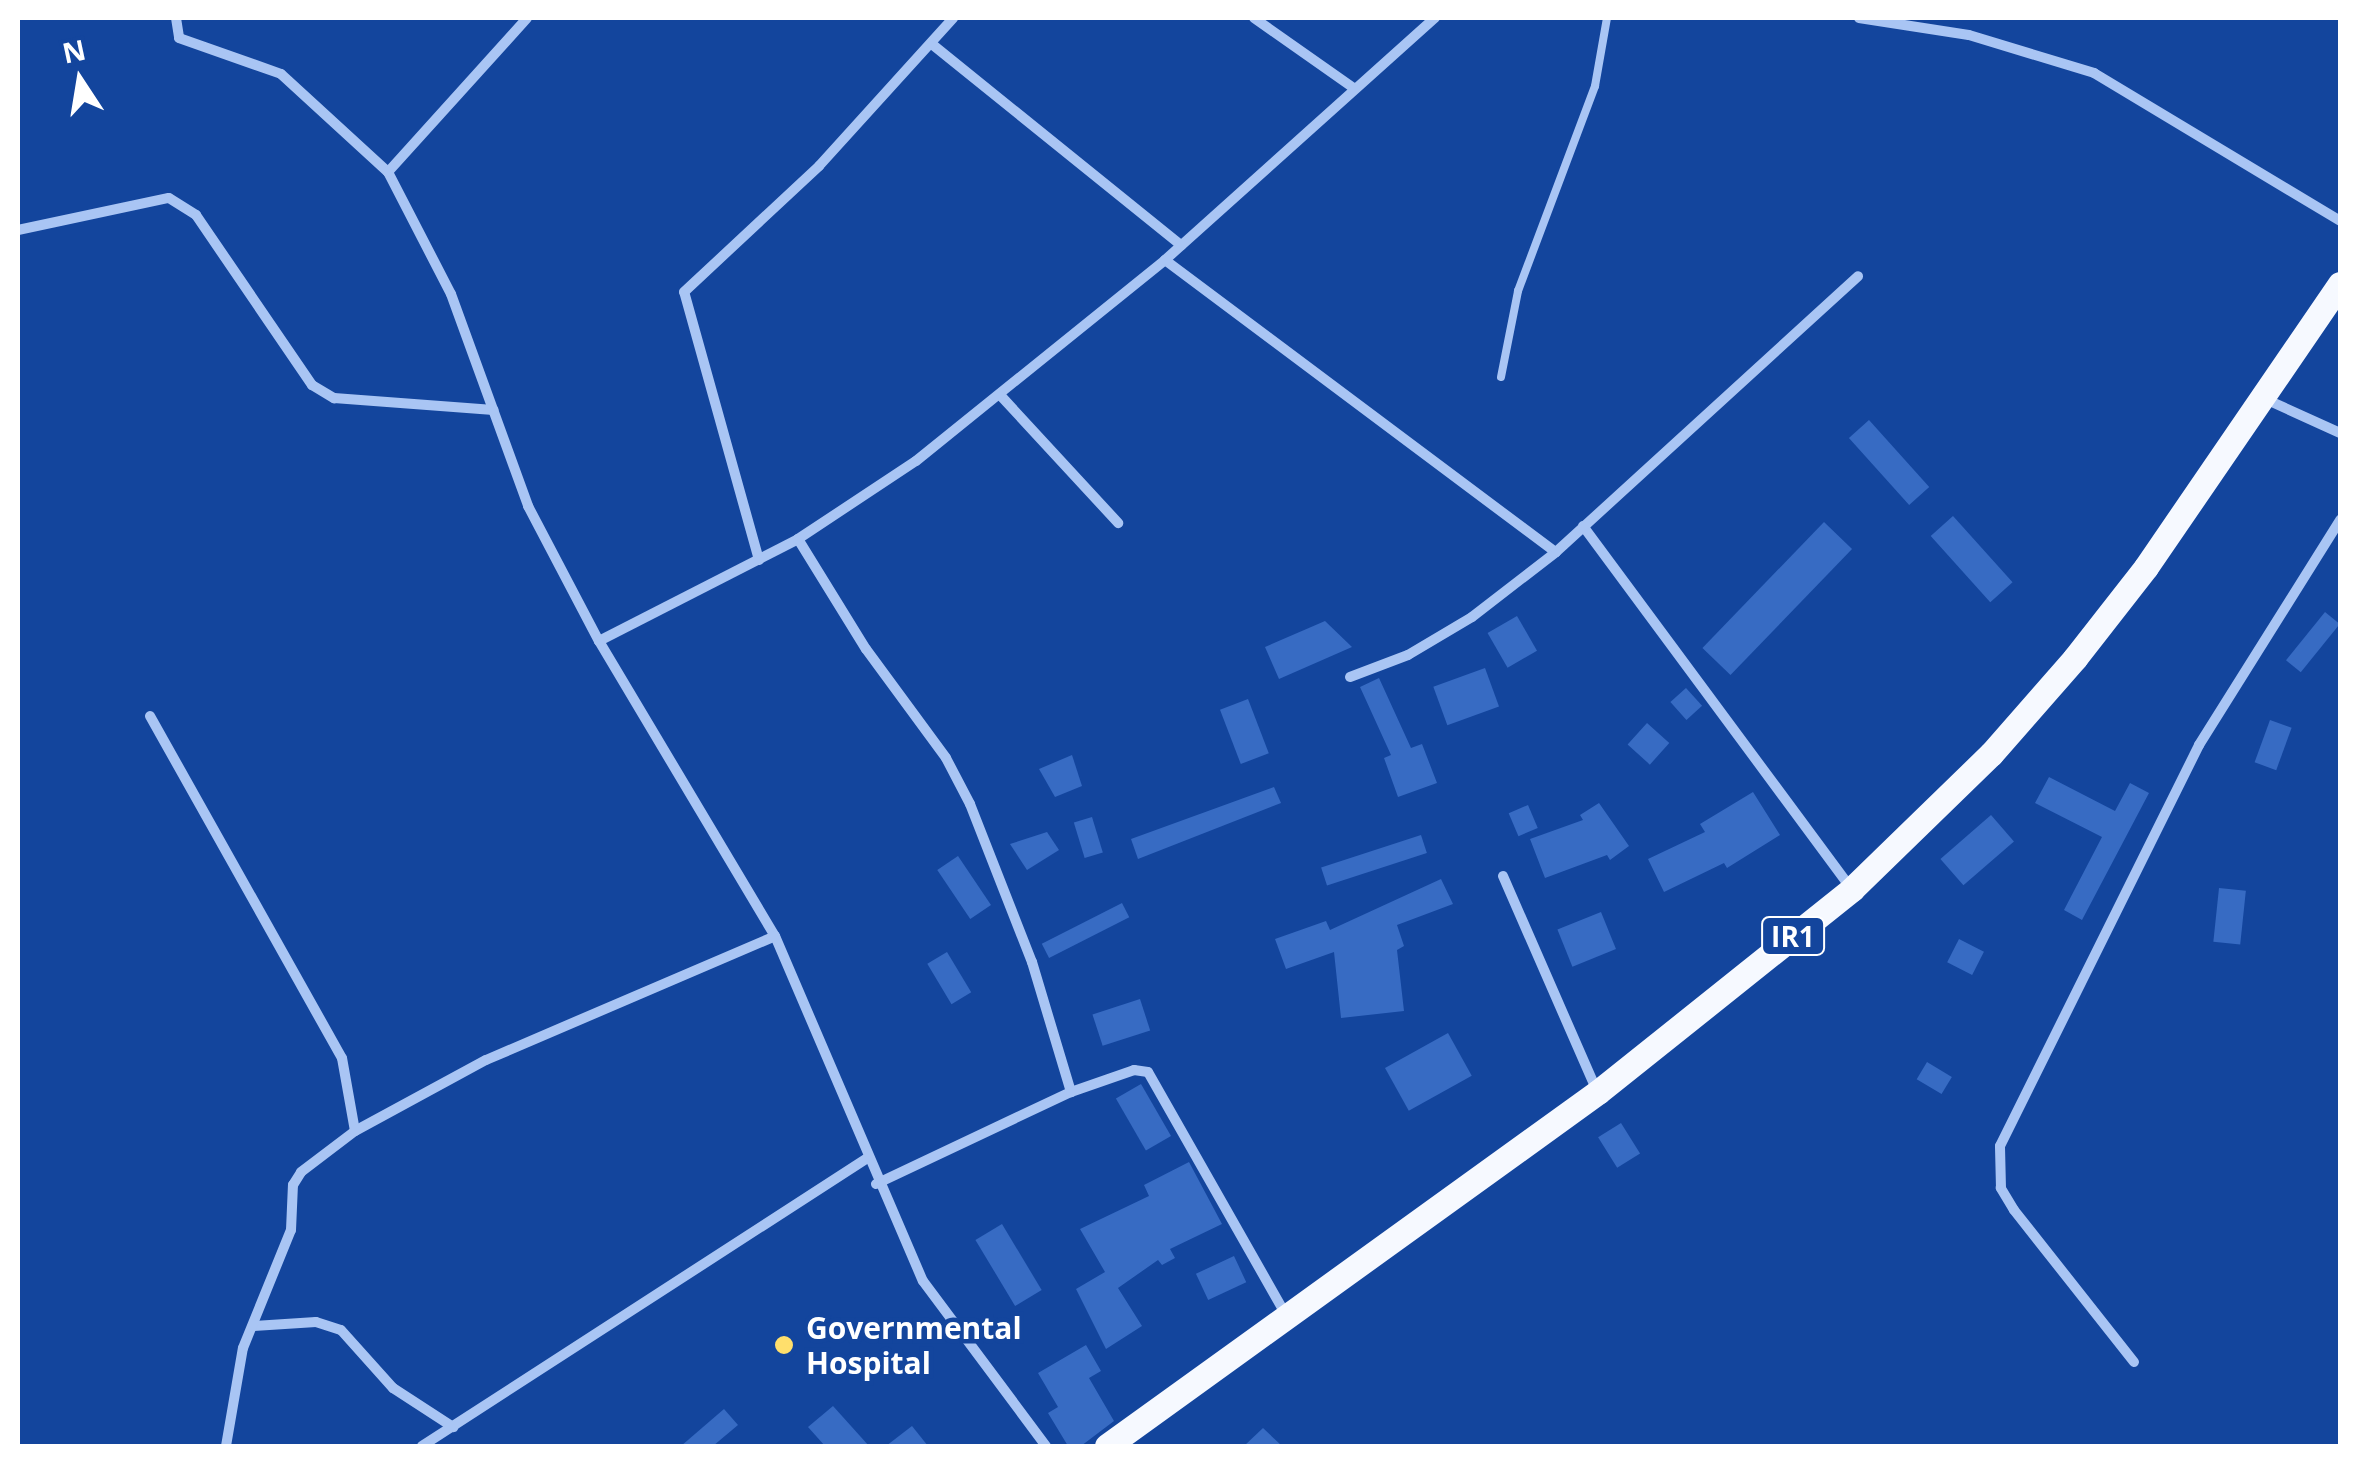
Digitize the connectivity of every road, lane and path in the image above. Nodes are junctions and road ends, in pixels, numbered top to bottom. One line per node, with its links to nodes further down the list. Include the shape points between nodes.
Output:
1 (176, 18): 10 (street, via 179,38 281,74)
2 (527, 18): 10 (street)
3 (954, 18): 8 (street)
4 (1254, 18): 9 (street)
5 (1435, 18): 9 (street)
6 (1607, 18): 17 (lane, via 1595,86 1518,291)
7 (1859, 18): 11 (street, via 1970,35 2094,73)
8 (933, 44): 13 (street); 27 (street, via 819,166 684,292)
9 (1352, 86): 13 (street)
10 (388, 172): 20 (street, via 451,294)
11 (2340, 221)
12 (18, 230): 20 (street, via 169,198 196,215 312,384 334,398)
13 (1181, 246): 14 (street)
14 (1165, 260): 18 (street); 26 (street)
15 (1858, 276): 24 (street)
16 (2340, 284): 19 (main road, IR1)
17 (1501, 377)
18 (1001, 396): 23 (street); 25 (street)
19 (2262, 398): 21 (street); 32 (main road, IR1, via 2074,658 1991,754)
20 (494, 410): 28 (street, via 528,506)
21 (2340, 434)
22 (2340, 520): 41 (street, via 2199,745 2000,1146 2000,1188)
23 (1118, 523)
24 (1583, 526): 26 (street); 32 (street)
25 (798, 539): 27 (street); 34 (street, via 970,804 1032,962)
26 (1556, 552): 29 (street, via 1472,617)
27 (758, 560): 28 (street)
28 (599, 641): 33 (street)
29 (1350, 677)
30 (150, 716): 36 (street, via 342,1058)
31 (1503, 876): 35 (street)
32 (1852, 889): 35 (main road, IR1)
33 (775, 936): 36 (street, via 486,1060); 37 (street)
34 (1071, 1092): 38 (street); 39 (street, via 1134,1070 1158,1083)
35 (1598, 1092): 39 (main road, IR1)
36 (356, 1131): 40 (street, via 293,1185 291,1230)
37 (866, 1160): 38 (street); 42 (street)
38 (876, 1184): 45 (street, via 923,1282)
39 (1287, 1317): 46 (main road, IR1)
40 (254, 1326): 42 (street, via 316,1322 340,1330 393,1388); 43 (street, via 243,1348)
41 (2134, 1362)
42 (453, 1427): 44 (street)
43 (226, 1446)
44 (422, 1446)
45 (1046, 1446)
46 (1107, 1446)

